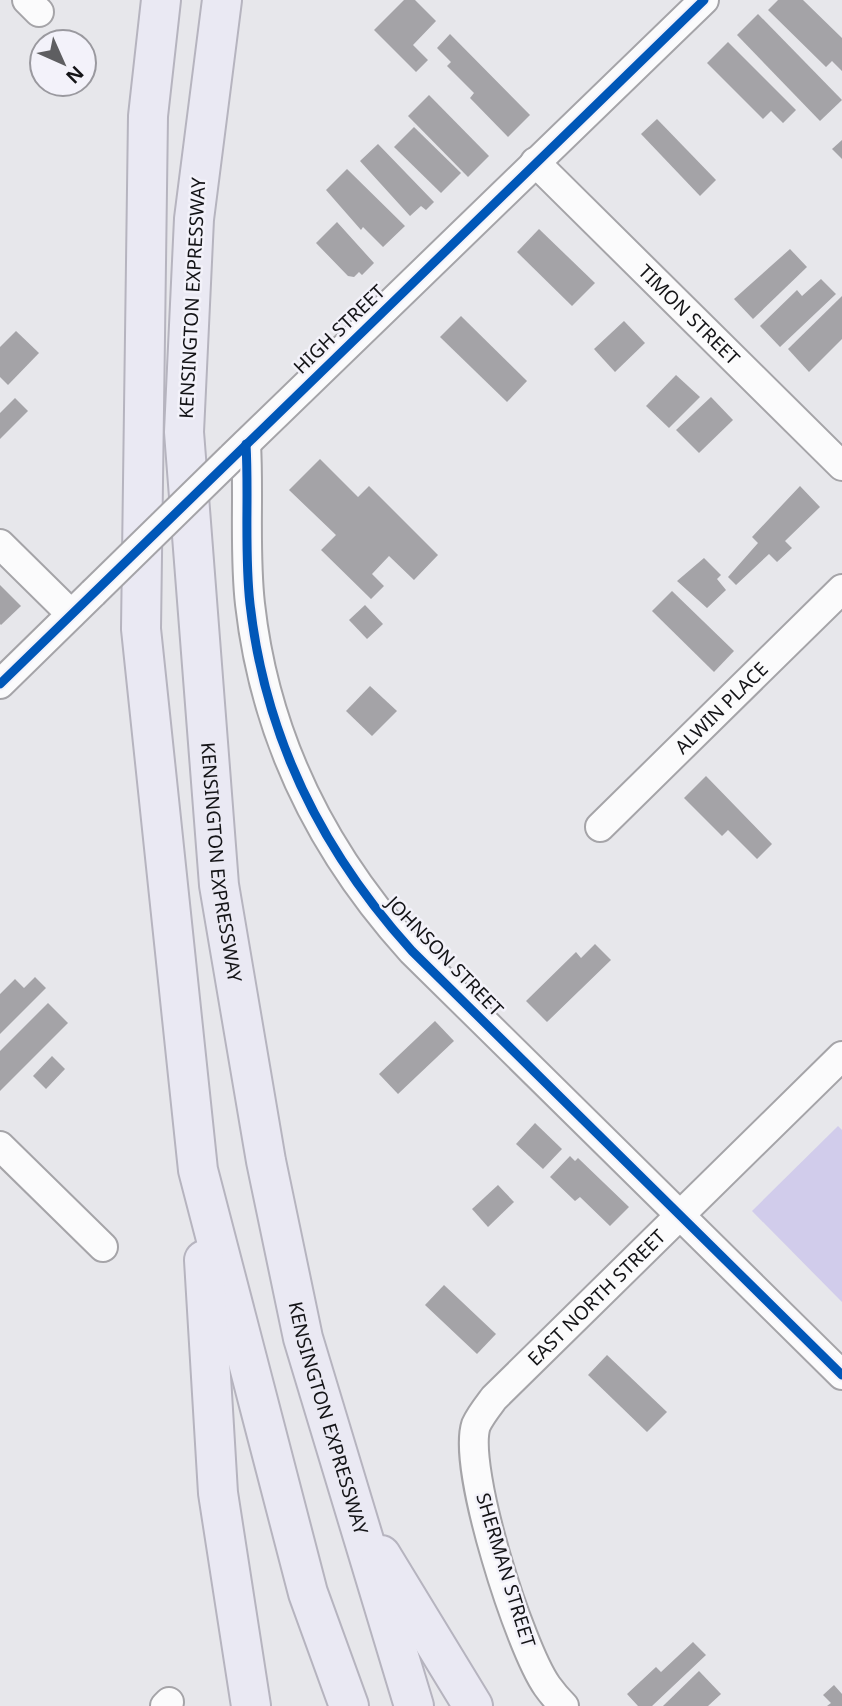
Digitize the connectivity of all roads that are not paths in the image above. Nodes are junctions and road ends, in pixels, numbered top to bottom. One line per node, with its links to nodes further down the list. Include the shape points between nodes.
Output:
1 (161, 0): 14 (highway, via 148,116 141,629)
2 (222, 0): 19 (highway, KENSINGTON EXPRESSWAY, via 194,219 184,432 219,885 266,1161 300,1325)
3 (704, 0): 4 (street, HIGH STREET)
4 (536, 162): 5 (street, HIGH STREET); 6 (street, TIMON STREET)
5 (239, 451): 9 (street, HIGH STREET, bridge); 15 (street, JOHNSON STREET, via 257,655 289,763 316,821 358,887 412,951)
6 (842, 466)
7 (0, 544): 9 (street)
8 (842, 589): 11 (street, ALWIN PLACE)
9 (71, 614): 10 (street, HIGH STREET)
10 (0, 684)
11 (600, 827)
12 (842, 1056): 15 (street, EAST NORTH STREET)
13 (0, 1146): 16 (street)
14 (198, 1170): 20 (highway, via 218,1493); 21 (highway, via 308,1593)
15 (679, 1215): 17 (street, JOHNSON STREET); 18 (street, EAST NORTH STREET, via 494,1398)
16 (103, 1247)
17 (842, 1375)
18 (476, 1425): 24 (street, SHERMAN STREET, via 474,1458 488,1525 517,1621 546,1685)
19 (352, 1507): 22 (highway, KENSINGTON EXPRESSWAY); 23 (highway)
20 (251, 1706)
21 (349, 1706)
22 (414, 1706)
23 (472, 1706)
24 (564, 1706)

